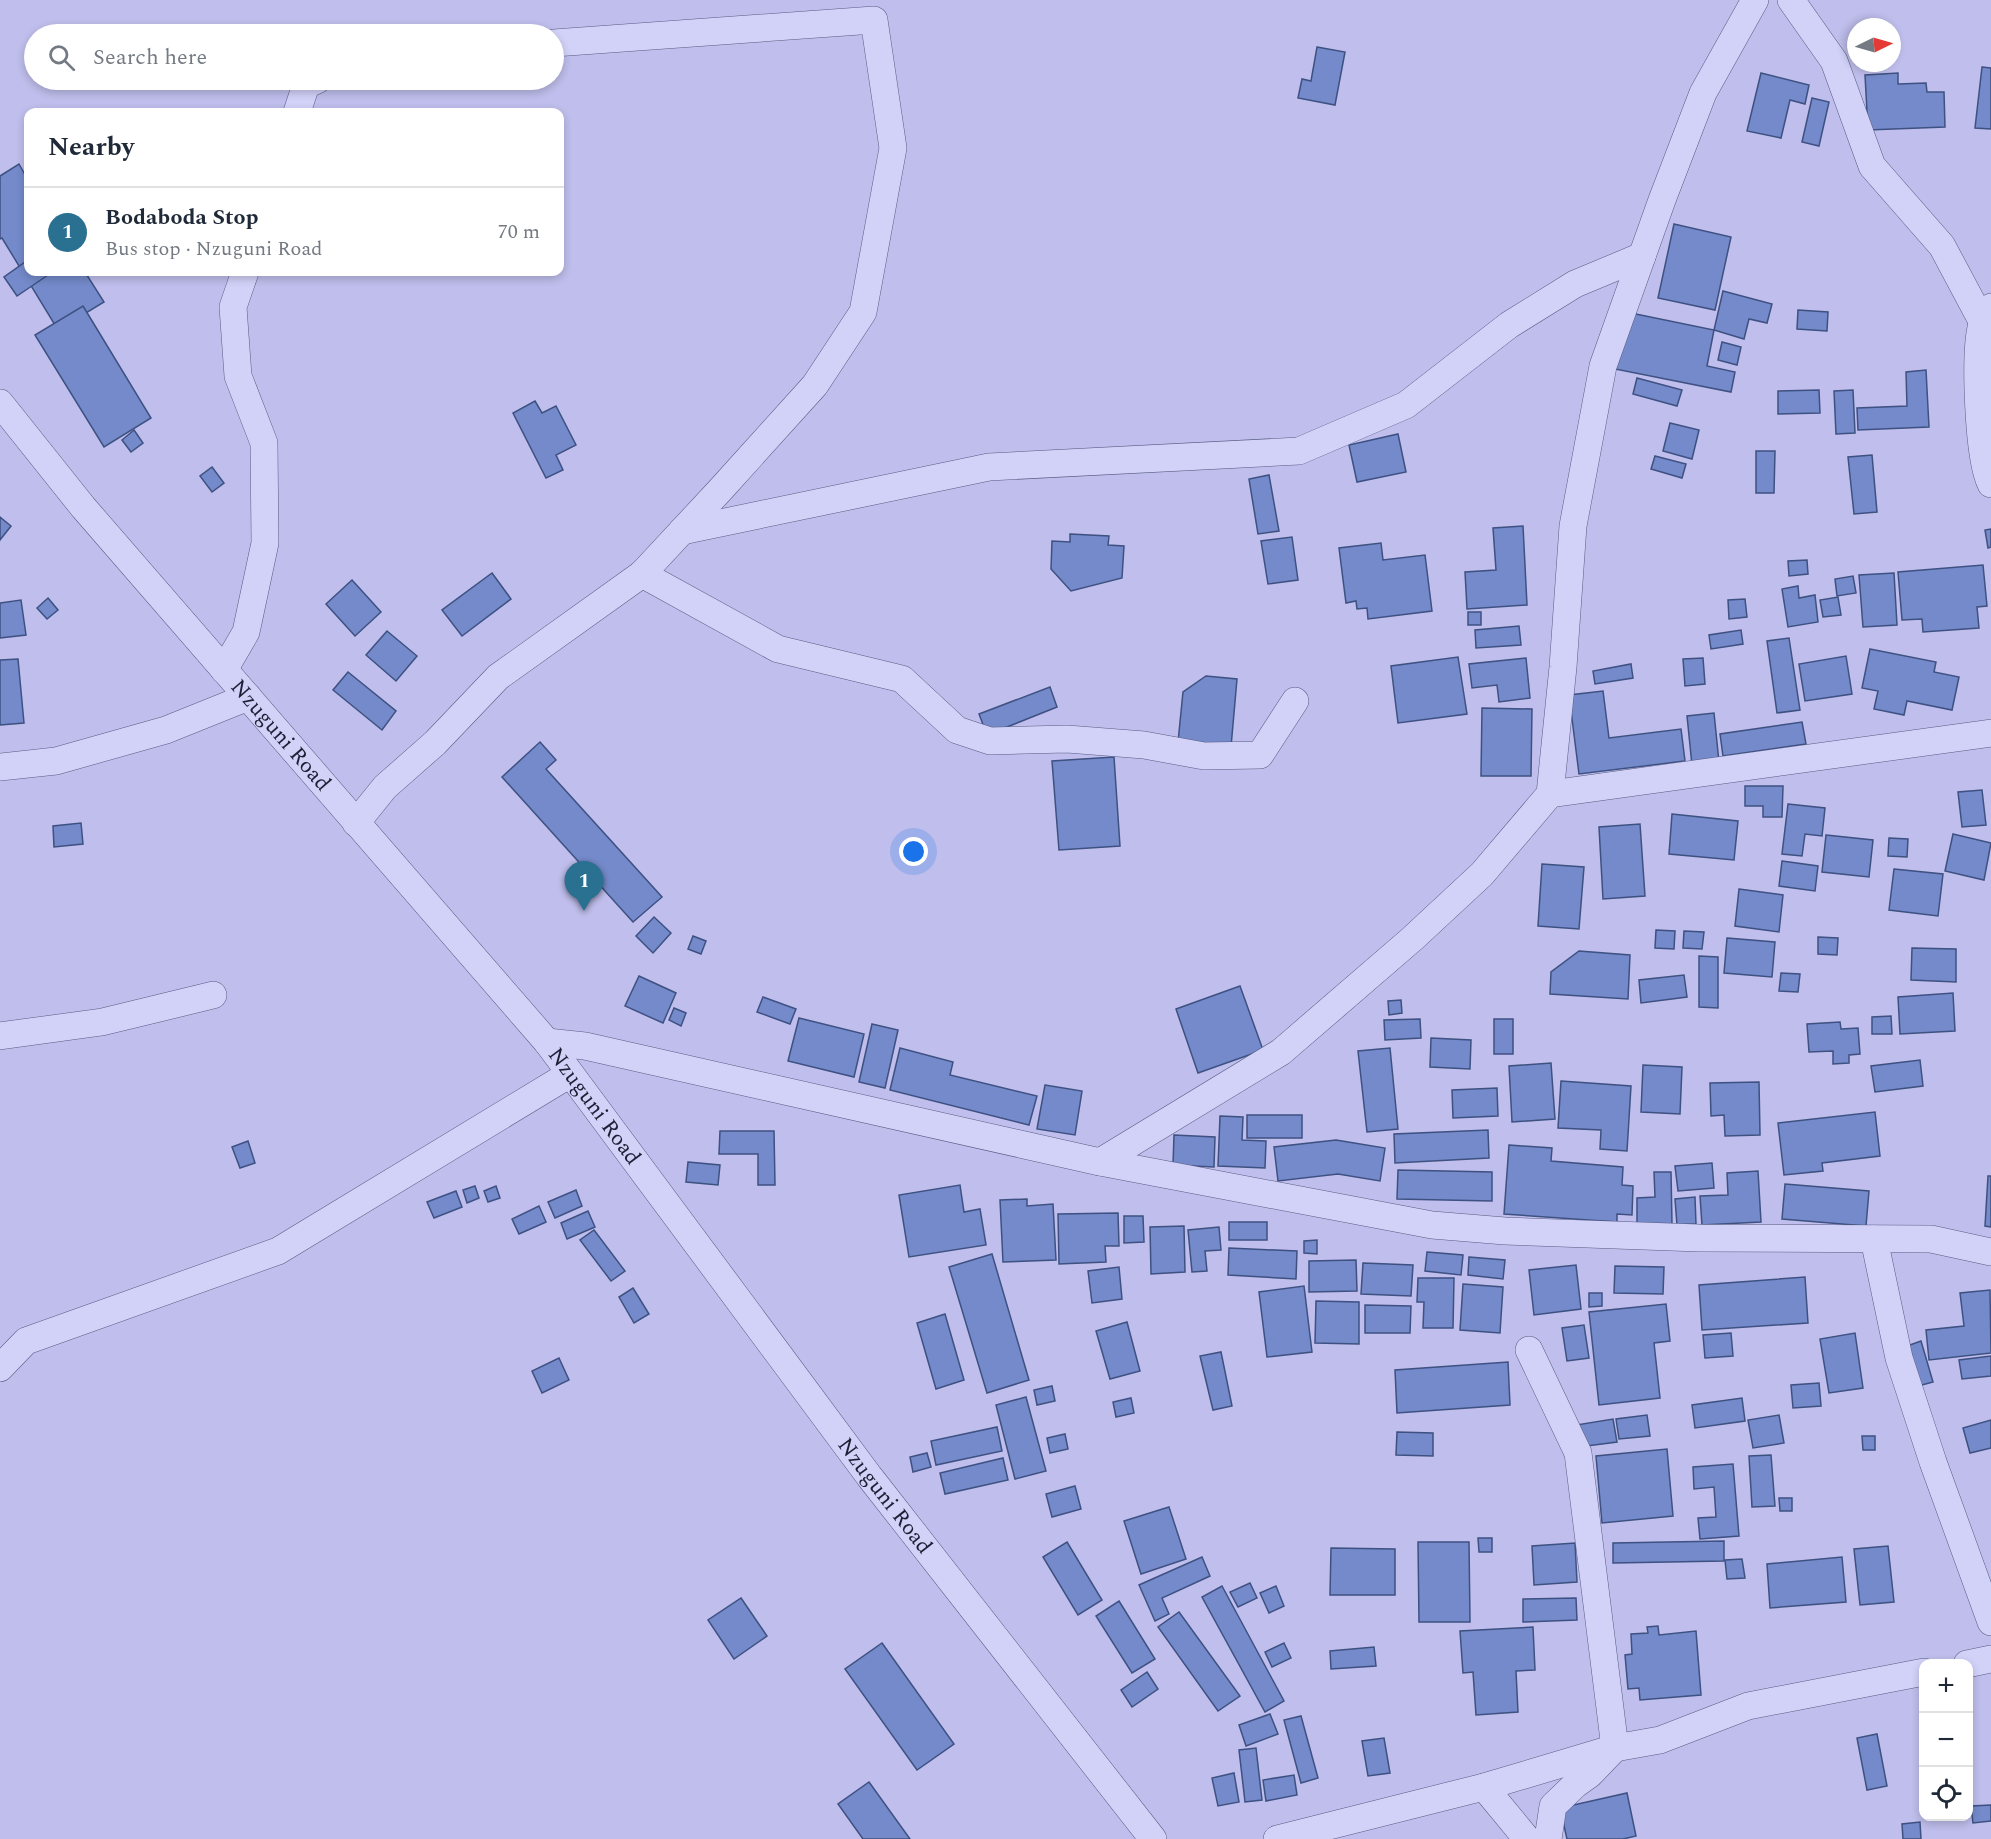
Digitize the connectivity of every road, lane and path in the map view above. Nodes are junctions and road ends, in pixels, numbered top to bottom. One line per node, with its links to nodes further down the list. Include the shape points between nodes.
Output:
1 (1755, 0): 6 (street, via 1703,93)
2 (1791, 0): 8 (street, via 1834,61 1872,166 1942,246)
3 (564, 43): 11 (street, via 874,20 894,148 862,312 815,385)
4 (305, 90): 5 (street)
5 (298, 108)
6 (1642, 256): 11 (street, via 1575,284 1509,325 1406,405 1299,451 989,467); 18 (street, via 1603,366 1573,526)
7 (244, 276): 13 (street, via 233,307 238,376 264,443 265,543 246,633)
8 (1987, 315): 10 (street, via 1979,348 1979,402 1982,453)
9 (0, 403): 13 (street, Nzuguni Road, via 83,507)
10 (1991, 484)
11 (681, 531): 12 (street)
12 (642, 574): 15 (street, via 778,649 902,679 957,730 990,741 1067,739 1144,745 1204,756 1260,755); 19 (street, via 498,677 385,788)
13 (224, 670): 14 (street, Nzuguni Road)
14 (248, 697): 17 (street, via 166,730 67,758); 19 (street, Nzuguni Road)
15 (1295, 701)
16 (1991, 733): 18 (street)
17 (0, 767)
18 (1550, 794): 24 (street, via 1482,874 1281,1052)
19 (356, 823): 22 (street, Nzuguni Road)
20 (213, 995): 21 (street, via 102,1022)
21 (0, 1036)
22 (546, 1042): 23 (street, Nzuguni Road); 24 (street, via 585,1046)
23 (570, 1074): 28 (street, via 278,1251 26,1341); 35 (street, Nzuguni Road, via 869,1476)
24 (1100, 1162): 25 (street, via 1432,1226 1687,1237)
25 (1874, 1239): 26 (street, via 1931,1239); 29 (street, via 1899,1358)
26 (1991, 1252)
27 (1529, 1350): 33 (street, via 1578,1453)
28 (0, 1368)
29 (1991, 1622)
30 (1991, 1659): 31 (street)
31 (1973, 1663)
32 (1919, 1673): 33 (street, via 1748,1706 1660,1740)
33 (1615, 1748): 34 (street); 38 (street, via 1553,1806)
34 (1484, 1787): 36 (street); 37 (street)
35 (1154, 1839)
36 (1277, 1839)
37 (1527, 1839)
38 (1548, 1839)

